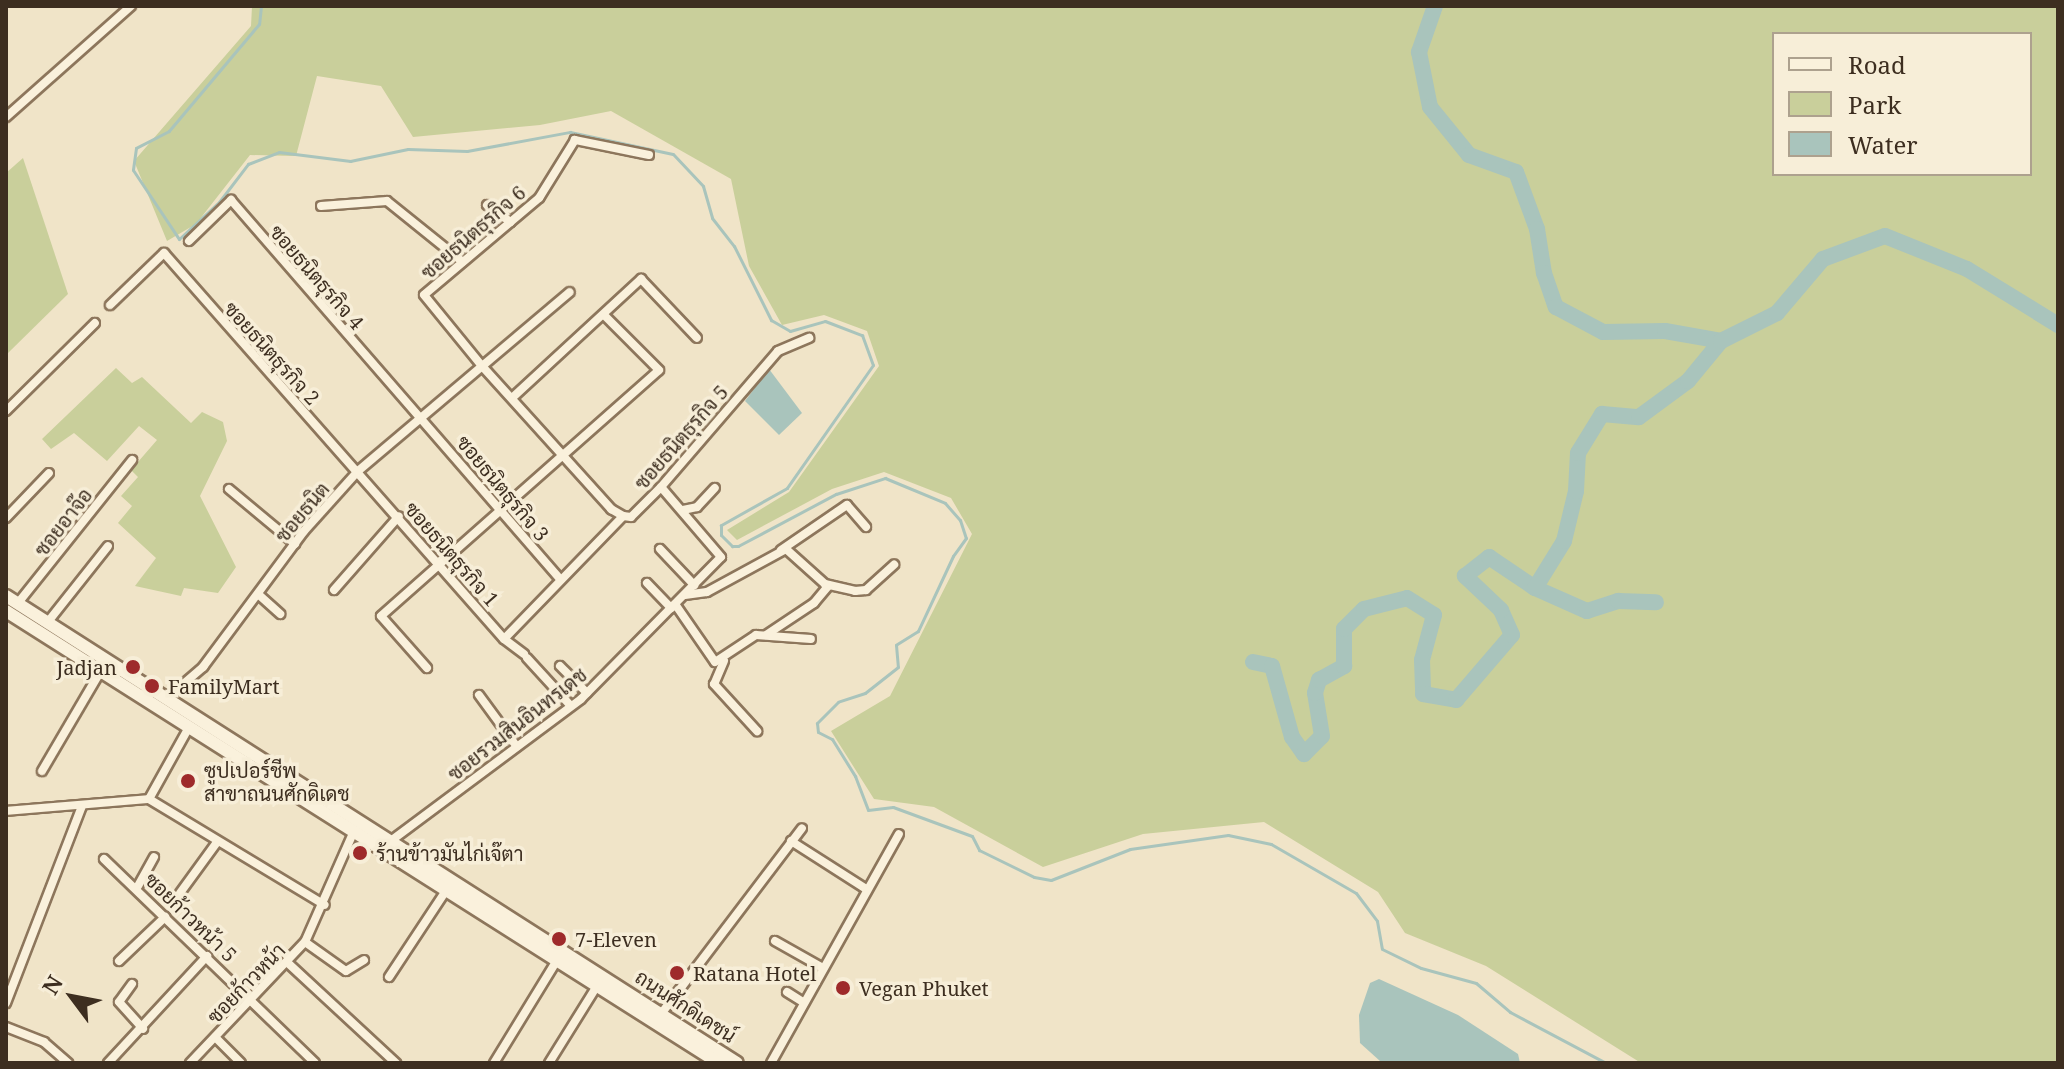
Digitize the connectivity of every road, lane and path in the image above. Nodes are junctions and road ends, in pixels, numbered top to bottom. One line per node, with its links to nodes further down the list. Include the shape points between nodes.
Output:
1 (131, 6): 2 (street)
2 (6, 117)
3 (649, 155): 6 (street, ซอยธนิตธุรกิจ 6, via 575,140 539,198)
4 (487, 205): 6 (street)
5 (321, 206): 8 (street, via 387,201)
6 (510, 222): 8 (street, ซอยธนิตธุรกิจ 6)
7 (189, 241): 18 (street, ซอยธนิตธุรกิจ 4, via 231,200 305,291)
8 (463, 262): 15 (street, ซอยธนิตธุรกิจ 6, via 424,295)
9 (570, 292): 15 (street, ซอยธนิต)
10 (110, 305): 21 (street, ซอยธนิตธุรกิจ 2, via 164,253)
11 (604, 315): 13 (street, via 641,279); 16 (street); 19 (street, via 659,370)
12 (95, 323): 17 (street)
13 (697, 338)
14 (809, 338): 23 (street, ซอยธนิตธุรกิจ 5, via 778,351)
15 (482, 366): 16 (street); 18 (street, ซอยธนิต)
16 (512, 398): 19 (street)
17 (6, 411)
18 (422, 416): 21 (street, ซอยธนิต); 26 (street, ซอยธนิตธุรกิจ 3)
19 (563, 454): 26 (street); 29 (street)
20 (132, 460): 46 (street, ซอยอาจ๊อ)
21 (358, 471): 28 (street, ซอยธนิตธุรกิจ 1); 32 (street, ซอยธนิต)
22 (49, 473): 30 (street)
23 (661, 487): 27 (street); 29 (street, ซอยธนิตธุรกิจ 5, via 631,517)
24 (715, 488): 27 (street, via 697,507)
25 (229, 489): 32 (street)
26 (500, 509): 36 (street); 38 (street, ซอยธนิตธุรกิจ 3)
27 (682, 510): 40 (street, ซอยรวมสินอินทรเดช, via 721,557)
28 (399, 516): 36 (street, ซอยธนิตธุรกิจ 1); 42 (street)
29 (623, 516): 38 (street, ซอยธนิตธุรกิจ 5)
30 (6, 518)
31 (866, 527): 35 (street, via 847,505)
32 (295, 544): 43 (street, ซอยธนิต)
33 (108, 546): 50 (street)
34 (660, 549): 40 (street)
35 (781, 550): 41 (street, via 790,551); 44 (street, via 719,587)
36 (438, 564): 52 (street, ซอยธนิตธุรกิจ 1); 56 (street, via 381,616)
37 (894, 565): 41 (street, via 866,590)
38 (561, 580): 52 (street, ซอยธนิตธุรกิจ 5)
39 (647, 583): 47 (street)
40 (694, 585): 44 (street, ซอยรวมสินอินทรเดช)
41 (829, 585): 51 (street, via 814,603)
42 (334, 590)
43 (258, 594): 49 (street); 60 (street, ซอยธนิต, via 203,667)
44 (685, 595): 47 (street, ซอยรวมสินอินทรเดช)
45 (6, 596): 46 (main road, ถนนศักดิเดชน์)
46 (18, 603): 50 (main road, ถนนศักดิเดชน์)
47 (673, 606): 54 (street, via 713,660); 58 (street, ซอยรวมสินอินทรเดช)
48 (6, 611): 57 (main road, ถนนศักดิเดชน์)
49 (280, 614)
50 (47, 623): 60 (main road, ถนนศักดิเดชน์)
51 (766, 635): 53 (street); 54 (street, via 756,635)
52 (504, 639): 61 (street, ซอยธนิตธุรกิจ 1)
53 (811, 639)
54 (727, 656): 63 (street, via 714,684)
55 (560, 666): 58 (street)
56 (427, 668)
57 (100, 672): 62 (main road, ถนนศักดิเดชน์); 65 (street)
58 (587, 693): 61 (street, ซอยรวมสินอินทรเดช)
59 (479, 695): 64 (street)
60 (167, 698): 72 (main road, ถนนศักดิเดชน์)
61 (571, 706): 64 (street, ซอยรวมสินอินทรเดช)
62 (189, 727): 66 (street); 70 (main road, ถนนศักดิเดชน์)
63 (757, 731)
64 (517, 747): 72 (street, ซอยรวมสินอินทรเดช)
65 (42, 771)
66 (149, 799): 67 (street); 74 (street)
67 (82, 806): 68 (street); 97 (street)
68 (6, 811)
69 (802, 828): 73 (street)
70 (354, 831): 78 (main road, ถนนศักดิเดชน์); 81 (street, ซอยก้าวหน้า)
71 (899, 834): 79 (street)
72 (392, 840): 98 (main road, ถนนศักดิเดชน์)
73 (791, 841): 79 (street); 98 (street)
74 (217, 842): 80 (street); 81 (street)
75 (154, 857): 77 (street)
76 (104, 859): 77 (street, ซอยก้าวหน้า 5)
77 (138, 886): 82 (street, ซอยก้าวหน้า 5)
78 (447, 889): 87 (main road, ถนนศักดิเดชน์); 91 (street)
79 (866, 889): 90 (street)
80 (180, 893)
81 (325, 905): 84 (street, ซอยก้าวหน้า)
82 (165, 917): 85 (street, ซอยก้าวหน้า 5); 88 (street)
83 (775, 941): 90 (street)
84 (305, 942): 86 (street, via 346,971); 89 (street, ซอยก้าวหน้า)
85 (207, 956): 95 (street, ซอยก้าวหน้า 5); 100 (street)
86 (364, 960)
87 (557, 960): 93 (main road, ถนนศักดิเดชน์); 109 (street)
88 (119, 961)
89 (289, 964): 95 (street, ซอยก้าวหน้า); 108 (street)
90 (821, 967): 96 (street)
91 (389, 977)
92 (132, 984): 100 (street, via 119,1002)
93 (597, 986): 102 (main road, ถนนศักดิเดชน์); 110 (street)
94 (787, 992): 96 (street)
95 (255, 999): 101 (street, ซอยก้าวหน้า); 107 (street, ซอยก้าวหน้า 5)
96 (803, 1002): 113 (street)
97 (6, 1003)
98 (661, 1014): 102 (main road, ถนนศักดิเดชน์)
99 (6, 1027): 103 (street, via 44,1042)
100 (143, 1029): 104 (street)
101 (216, 1038): 105 (street, ซอยก้าวหน้า); 106 (street)
102 (692, 1040): 111 (main road, ถนนศักดิเดชน์); 112 (main road, ถนนศักดิเดชน์)
103 (65, 1062)
104 (108, 1063)
105 (190, 1063)
106 (241, 1063)
107 (315, 1063)
108 (396, 1063)
109 (494, 1063)
110 (549, 1063)
111 (717, 1063)
112 (737, 1063)
113 (771, 1063)

